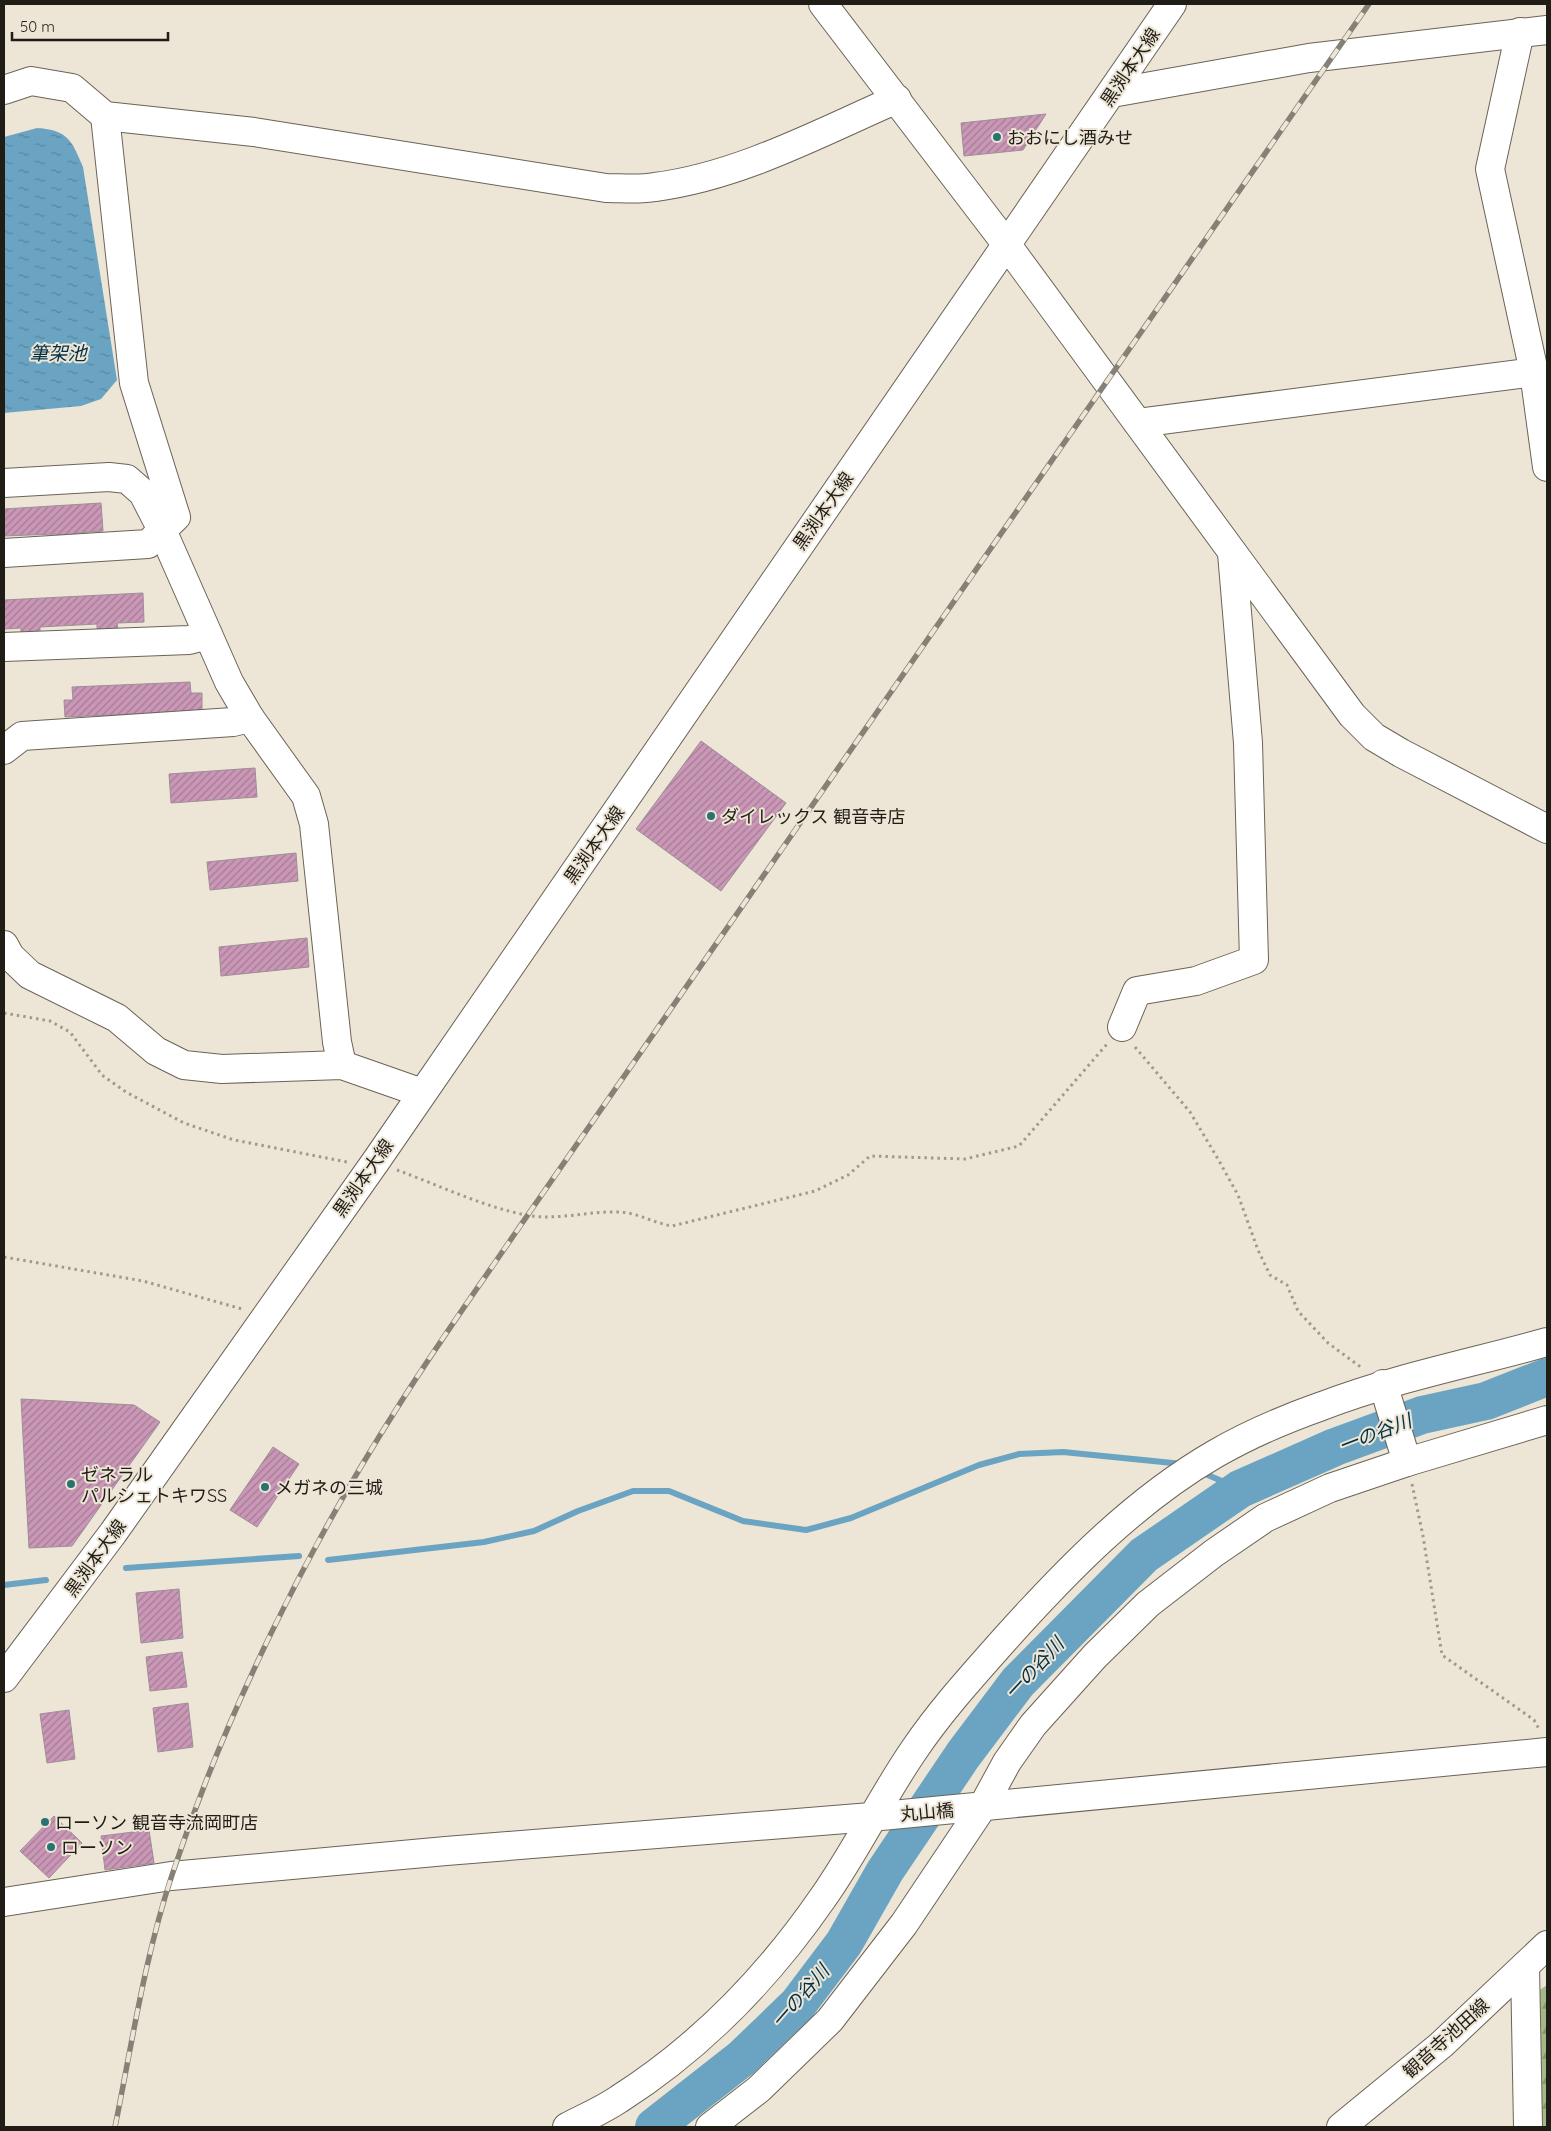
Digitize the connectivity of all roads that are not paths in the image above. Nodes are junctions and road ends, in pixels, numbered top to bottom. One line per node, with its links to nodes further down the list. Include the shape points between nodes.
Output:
1 (823, 4): 7 (street)
2 (1172, 4): 6 (street, 黒渕本大線)
3 (1547, 30): 4 (street)
4 (1520, 32): 6 (street, via 1309,58); 10 (street, via 1490,169)
5 (4, 90): 8 (street, via 31,81 72,88)
6 (1112, 93): 9 (street, 黒渕本大線)
7 (897, 99): 8 (street, via 779,151 701,179 654,188 606,188 254,132); 9 (street)
8 (105, 116): 14 (street, via 134,384 176,517)
9 (1007, 245): 11 (street); 25 (street, 黒渕本大線)
10 (1534, 372): 11 (street); 12 (street)
11 (1138, 423): 16 (street)
12 (1547, 467)
13 (4, 483): 14 (street, via 109,477 127,479 143,493)
14 (162, 530): 15 (street, via 148,544); 17 (street)
15 (4, 553)
16 (1232, 553): 21 (street, via 1352,715 1374,737); 23 (street, via 1248,743 1254,960 1196,982 1136,991)
17 (208, 635): 18 (street, via 189,640); 19 (street)
18 (4, 647)
19 (250, 718): 20 (street, via 233,722 22,736); 24 (street, via 306,796 314,824)
20 (4, 750)
21 (1547, 829)
22 (4, 945): 24 (street, via 10,956 30,975 117,1018 156,1051 184,1065 222,1069)
23 (1122, 1027)
24 (342, 1065): 25 (street)
25 (422, 1094): 30 (street, 黒渕本大線, via 364,1162 113,1533)
26 (1547, 1342): 27 (street)
27 (1383, 1384): 29 (street); 33 (street, via 1284,1422 1214,1455 1124,1520 1059,1579 974,1674 921,1740)
28 (1547, 1420): 29 (street)
29 (1407, 1462): 32 (street, via 1330,1488 1265,1518 1148,1604 1095,1656 1033,1725 1006,1762)
30 (4, 1678)
31 (1545, 1744): 32 (street, 丸山橋)
32 (983, 1806): 33 (street, 丸山橋); 38 (street, via 904,1924 830,2020 759,2089)
33 (871, 1817): 34 (street, 丸山橋, via 171,1876); 37 (street, via 822,1899 772,1965 742,1997 676,2059 617,2101)
34 (4, 1902)
35 (1547, 1945): 36 (street, 観音寺池田線)
36 (1525, 1966): 39 (street, 観音寺池田線, via 1441,2045); 40 (street)
37 (567, 2127)
38 (710, 2127)
39 (1341, 2127)
40 (1528, 2127)

